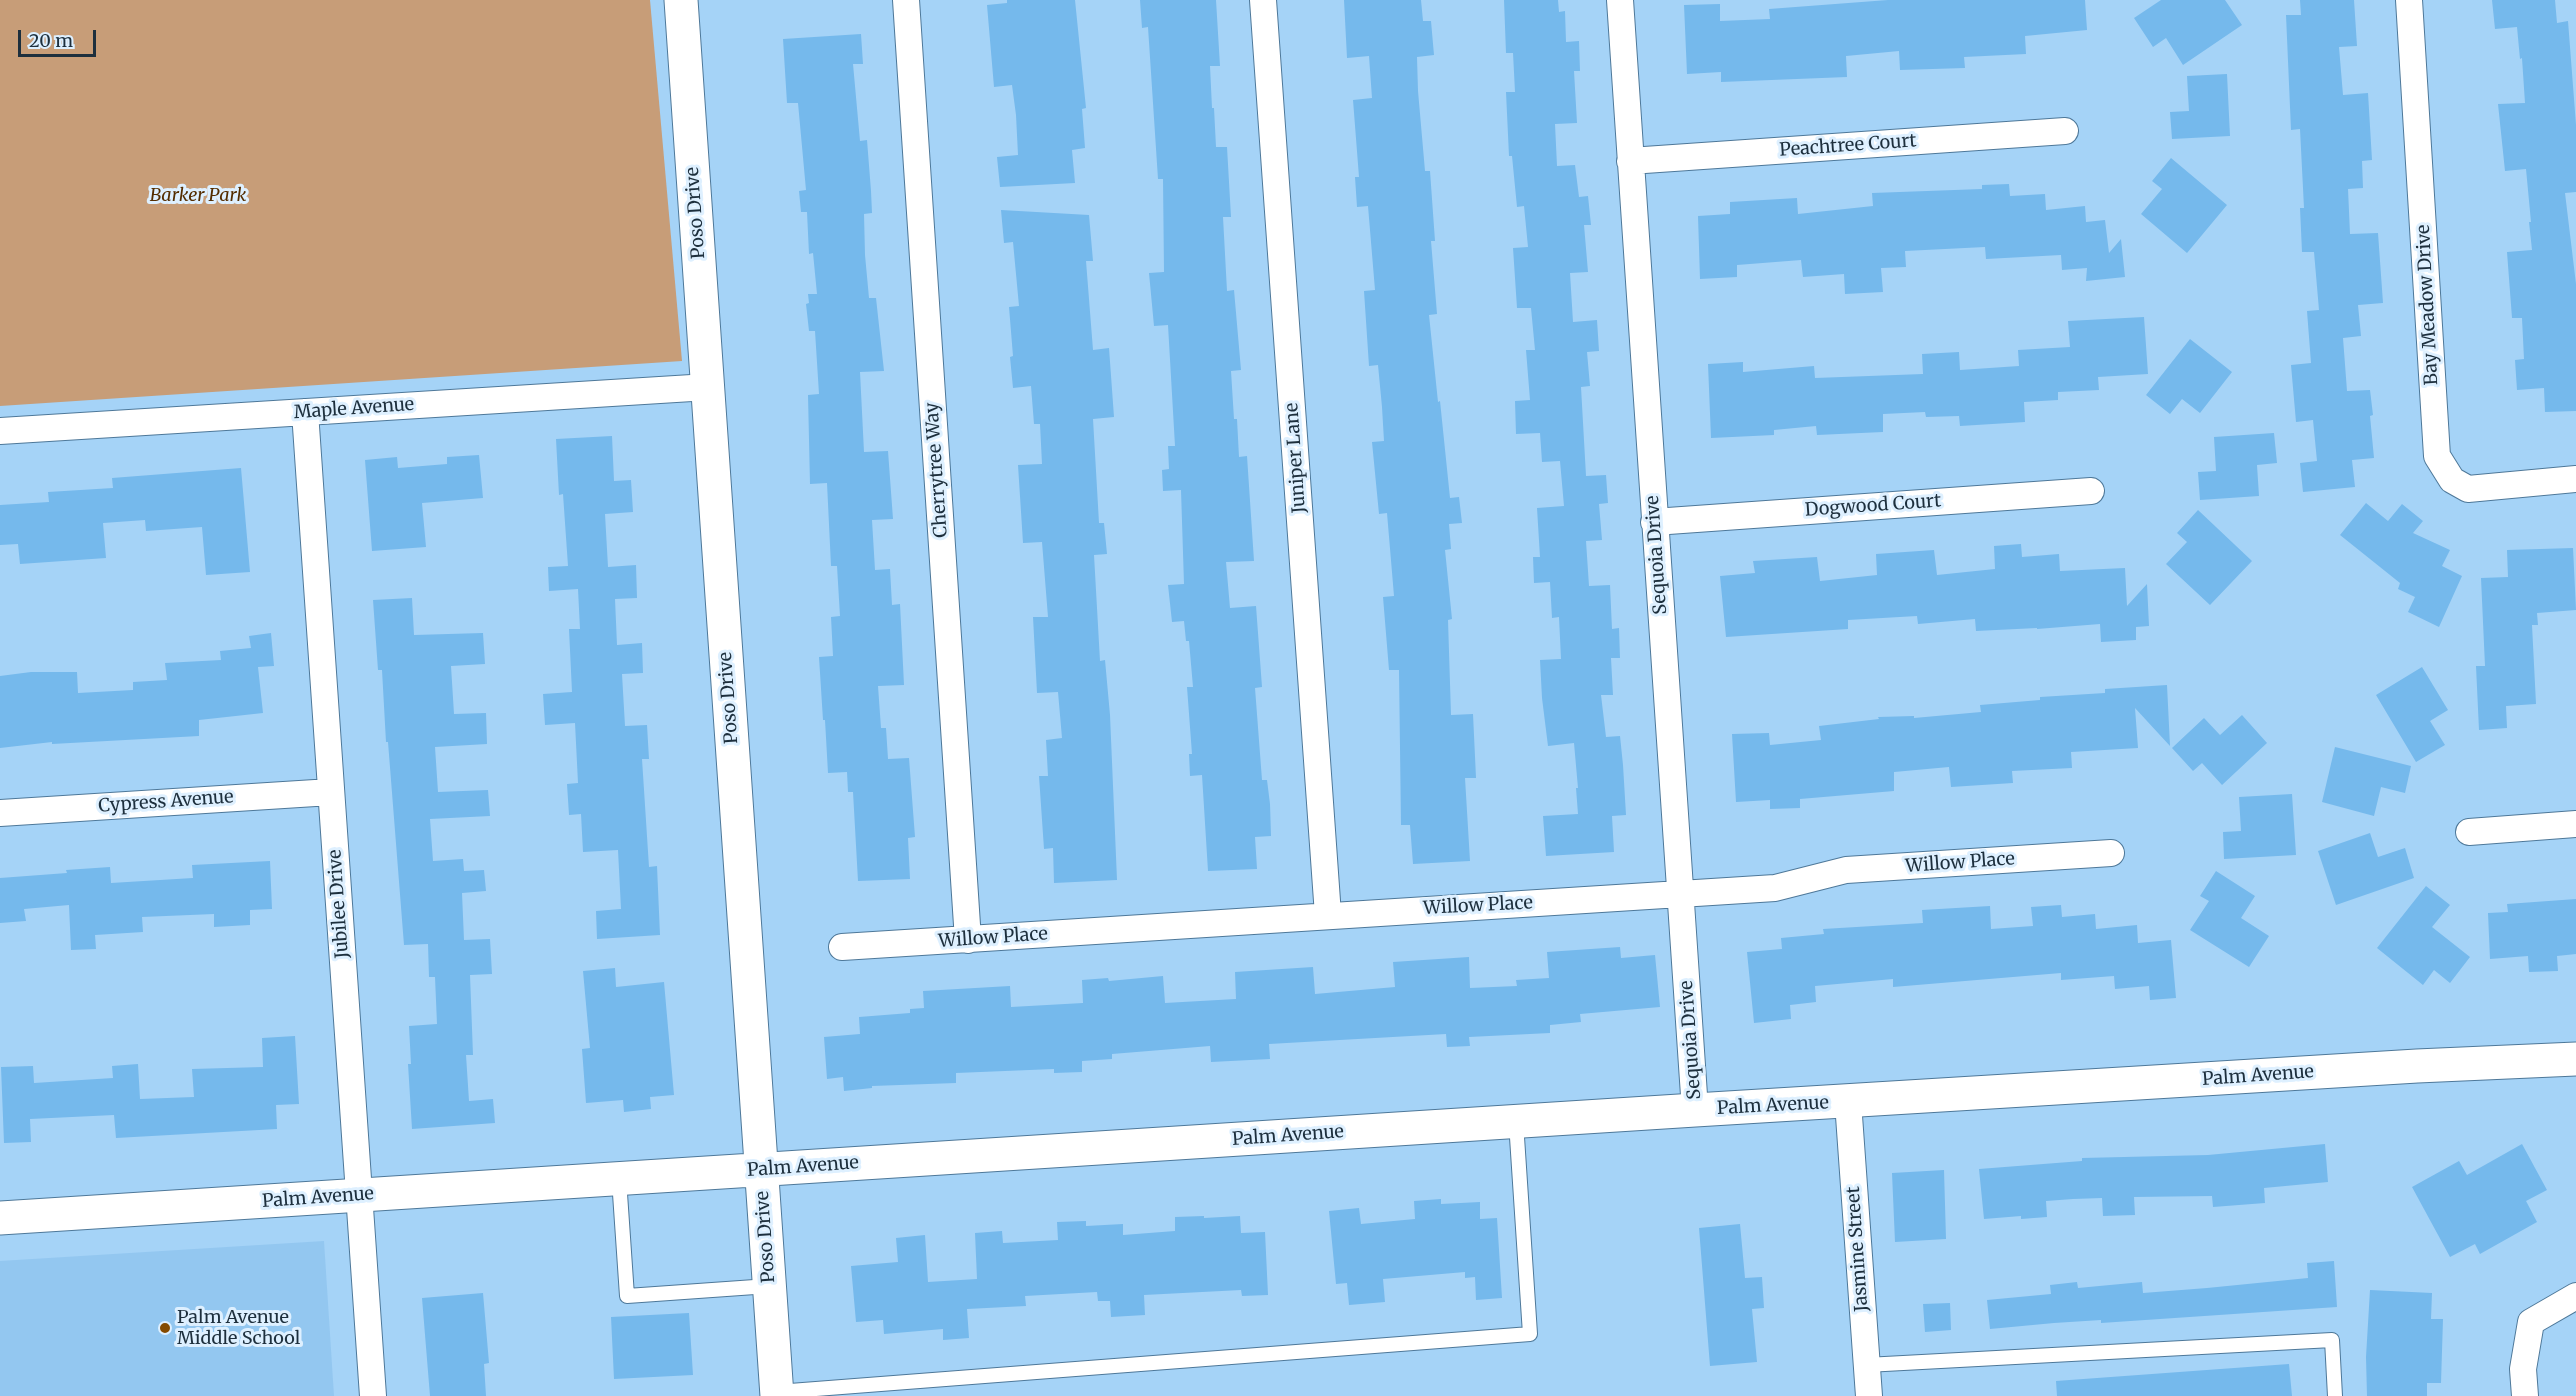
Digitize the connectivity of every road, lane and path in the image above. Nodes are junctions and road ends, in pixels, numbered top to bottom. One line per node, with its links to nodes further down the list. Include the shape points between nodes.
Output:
1 (681, 0): 8 (main road, Poso Drive)
2 (906, 0): 21 (street, Cherrytree Way)
3 (1263, 0): 20 (street, Juniper Lane)
4 (1620, 0): 7 (street, Sequoia Drive)
5 (2409, 0): 11 (street, Bay Meadow Drive, via 2437,456 2452,480 2468,489)
6 (2065, 131): 7 (street, Peachtree Court)
7 (1630, 161): 13 (street, Sequoia Drive)
8 (708, 387): 9 (street, Maple Avenue); 27 (main road, Poso Drive)
9 (305, 412): 10 (street, Maple Avenue); 14 (street, Jubilee Drive)
10 (0, 431)
11 (2576, 479)
12 (2091, 491): 13 (street, Dogwood Court)
13 (1654, 522): 19 (street, Sequoia Drive)
14 (331, 792): 15 (street, Cypress Avenue); 29 (street, Jubilee Drive)
15 (0, 813)
16 (2576, 824): 17 (street)
17 (2469, 832)
18 (2111, 853): 19 (street, Willow Place, via 1846,870 1775,888)
19 (1682, 894): 20 (street, Willow Place); 25 (street, Sequoia Drive)
20 (1328, 915): 21 (street, Willow Place)
21 (968, 940): 22 (street, Willow Place)
22 (842, 947)
23 (2576, 1059): 24 (main road, Palm Avenue)
24 (1848, 1102): 25 (main road, Palm Avenue); 33 (street, Jasmine Street)
25 (1695, 1110): 26 (main road, Palm Avenue)
26 (1516, 1122): 27 (main road, Palm Avenue); 34 (lane, via 1530,1334)
27 (761, 1170): 28 (main road, Palm Avenue); 31 (main road, Poso Drive)
28 (619, 1179): 29 (main road, Palm Avenue); 31 (lane, via 627,1296)
29 (359, 1195): 30 (main road, Palm Avenue); 35 (street, Jubilee Drive)
30 (0, 1218)
31 (769, 1286): 34 (main road, Poso Drive)
32 (2576, 1296): 38 (street, via 2531,1322 2523,1369)
33 (1866, 1365): 36 (street, Jasmine Street); 37 (lane, via 2332,1340)
34 (777, 1394)
35 (373, 1396)
36 (1869, 1396)
37 (2336, 1396)
38 (2525, 1396)

